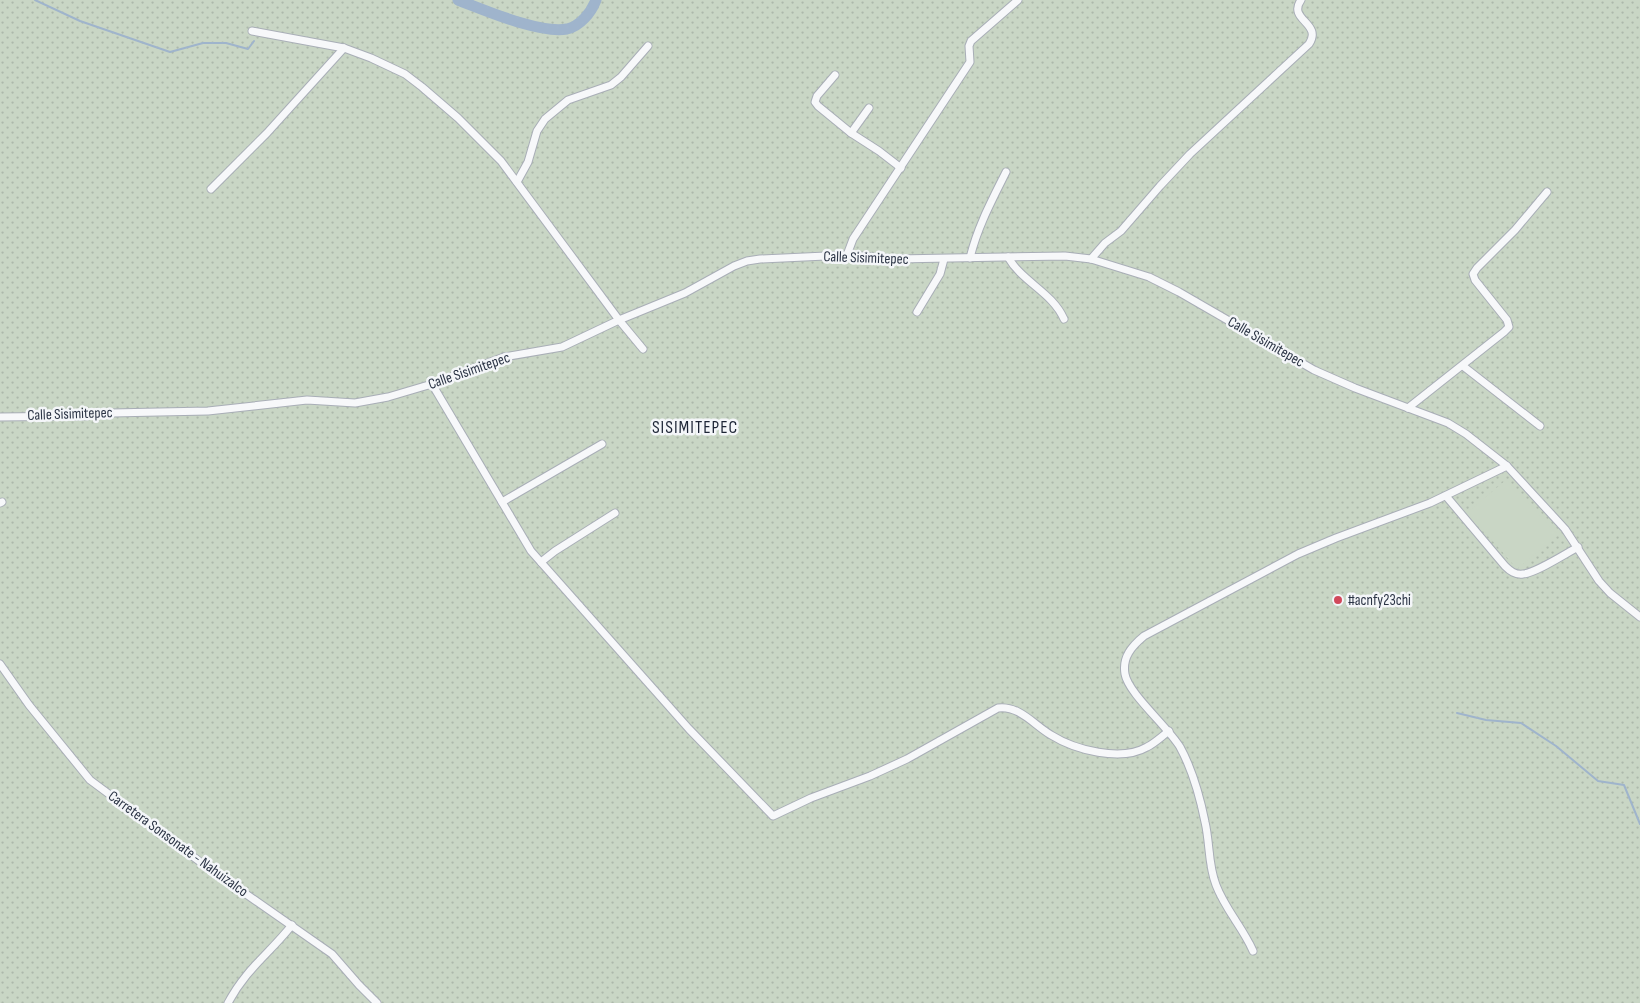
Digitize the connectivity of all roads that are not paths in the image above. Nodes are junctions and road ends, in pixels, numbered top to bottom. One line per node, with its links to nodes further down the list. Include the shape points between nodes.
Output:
1 (1018, 0): 9 (street, via 971,41 970,62)
2 (1301, 0): 17 (street, via 1297,11 1313,32 1309,44 1190,154 1121,231)
3 (252, 31): 5 (street)
4 (648, 46): 11 (street, via 611,85 568,100 545,119 537,131)
5 (344, 48): 11 (street, via 405,74 422,87 487,147); 12 (street, via 267,133)
6 (834, 75): 8 (street, via 815,102)
7 (869, 108): 8 (street)
8 (851, 133): 9 (street)
9 (901, 168): 14 (street, via 853,239)
10 (1006, 172): 16 (street, via 982,220)
11 (518, 182): 21 (street)
12 (210, 189)
13 (1547, 192): 23 (street, via 1473,274 1509,327)
14 (847, 255): 18 (street, Calle Sisimitepec); 21 (street, Calle Sisimitepec, via 747,261 685,293)
15 (1008, 257): 16 (street, Calle Sisimitepec); 17 (street, Calle Sisimitepec); 20 (street, via 1059,308)
16 (970, 258): 18 (street, Calle Sisimitepec)
17 (1091, 258): 25 (street, Calle Sisimitepec, via 1149,277 1314,370)
18 (944, 259): 19 (street, via 940,274)
19 (917, 312)
20 (1064, 318)
21 (619, 320): 22 (street); 24 (street, Calle Sisimitepec, via 562,347 504,357)
22 (643, 349)
23 (1463, 366): 25 (street); 27 (street)
24 (432, 384): 26 (street, Calle Sisimitepec, via 355,403 315,400 208,411); 31 (street)
25 (1408, 408): 29 (street, Calle Sisimitepec, via 1448,423)
26 (0, 417)
27 (1540, 426)
28 (602, 444): 31 (street)
29 (1507, 466): 30 (street); 33 (street, Calle Sisimitepec, via 1551,512)
30 (1446, 496): 33 (street, via 1514,573 1532,571); 37 (street, via 1298,554 1144,636 1132,647 1125,660 1125,676)
31 (502, 502): 34 (street)
32 (615, 513): 34 (street)
33 (1578, 547): 35 (street, Calle Sisimitepec, via 1599,581)
34 (541, 562): 37 (street, via 699,741 774,816 907,759 998,708 1017,711 1051,736 1099,752 1126,754 1147,748)
35 (1640, 617)
36 (0, 664): 38 (street, Carretera Sonsonate - Nahuizalco, via 29,706 90,780)
37 (1169, 731): 39 (street, via 1192,774 1206,822 1216,885)
38 (292, 925): 40 (street, via 248,971); 41 (street, Carretera Sonsonate - Nahuizalco, via 332,954)
39 (1253, 951)
40 (228, 1003)
41 (378, 1003)

